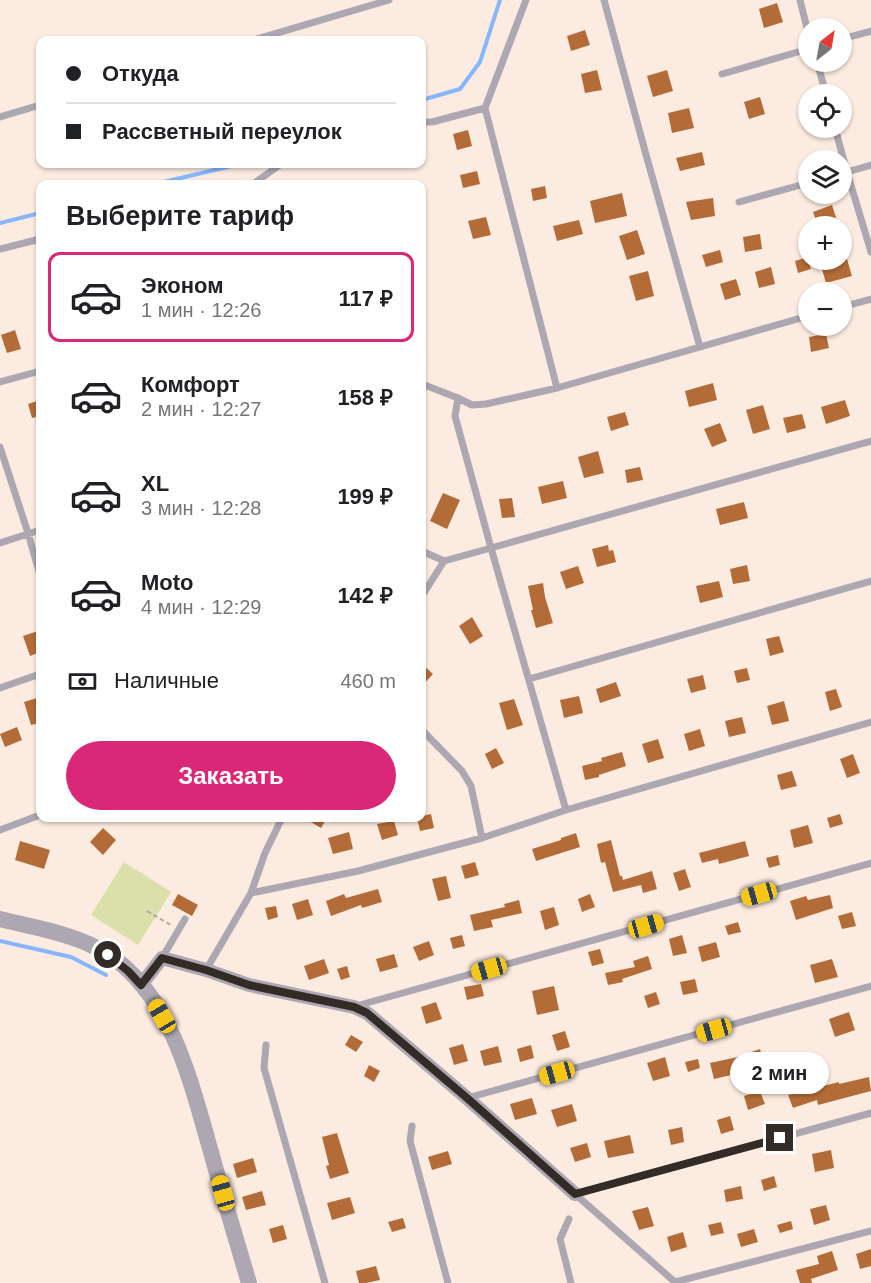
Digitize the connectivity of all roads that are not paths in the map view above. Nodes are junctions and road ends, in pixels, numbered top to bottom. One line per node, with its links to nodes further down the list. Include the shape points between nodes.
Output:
1 (389, 0): 7 (lane)
2 (526, 0): 12 (lane)
3 (604, 0): 28 (lane)
4 (800, 0): 5 (lane)
5 (804, 18)
6 (871, 31): 8 (lane)
7 (268, 36)
8 (852, 36)
9 (798, 52): 10 (lane)
10 (722, 74)
11 (36, 106): 13 (lane)
12 (485, 108): 14 (lane); 32 (lane)
13 (0, 117)
14 (426, 122)
15 (871, 165): 17 (lane)
16 (275, 168): 18 (lane)
17 (852, 171)
18 (259, 180)
19 (798, 186): 21 (lane)
20 (852, 196): 24 (lane)
21 (739, 202)
22 (36, 240): 23 (lane)
23 (0, 249)
24 (871, 252)
25 (871, 299): 26 (lane)
26 (852, 304)
27 (798, 319): 28 (lane)
28 (700, 347): 32 (lane)
29 (36, 372): 30 (lane)
30 (0, 382)
31 (426, 386): 33 (lane)
32 (557, 387): 33 (lane, via 486,404 472,405)
33 (458, 398): 39 (lane, via 455,416)
34 (871, 441): 39 (lane)
35 (0, 447): 37 (lane)
36 (36, 531): 37 (lane)
37 (28, 533): 38 (lane); 41 (lane)
38 (0, 543)
39 (491, 548): 42 (lane); 46 (lane)
40 (426, 553): 42 (lane)
41 (36, 561)
42 (444, 561): 44 (lane)
43 (871, 581): 46 (lane)
44 (426, 590)
45 (36, 675): 47 (lane)
46 (529, 679): 50 (lane)
47 (0, 688)
48 (871, 722): 50 (lane)
49 (426, 734): 54 (lane, via 462,771 471,786)
50 (566, 810): 54 (lane)
51 (36, 816): 53 (lane)
52 (280, 822): 56 (lane)
53 (0, 830)
54 (482, 838): 56 (lane, via 358,872)
55 (871, 863): 63 (lane)
56 (251, 893): 60 (lane)
57 (0, 919): 61 (street, via 83,941 108,955)
58 (185, 919): 59 (lane)
59 (162, 958): 60 (street); 61 (street)
60 (206, 970): 63 (street, via 249,985)
61 (141, 985): 72 (street, via 172,1033 190,1082)
62 (871, 986): 65 (lane)
63 (354, 1007): 65 (street, via 367,1013)
64 (266, 1044): 73 (lane, via 264,1068)
65 (467, 1098): 68 (street)
66 (871, 1113): 68 (lane)
67 (412, 1126): 74 (lane, via 410,1141)
68 (575, 1194): 71 (lane)
69 (569, 1220): 75 (lane, via 560,1239)
70 (871, 1231): 71 (lane)
71 (676, 1282)
72 (249, 1283)
73 (325, 1283)
74 (448, 1283)
75 (571, 1283)

